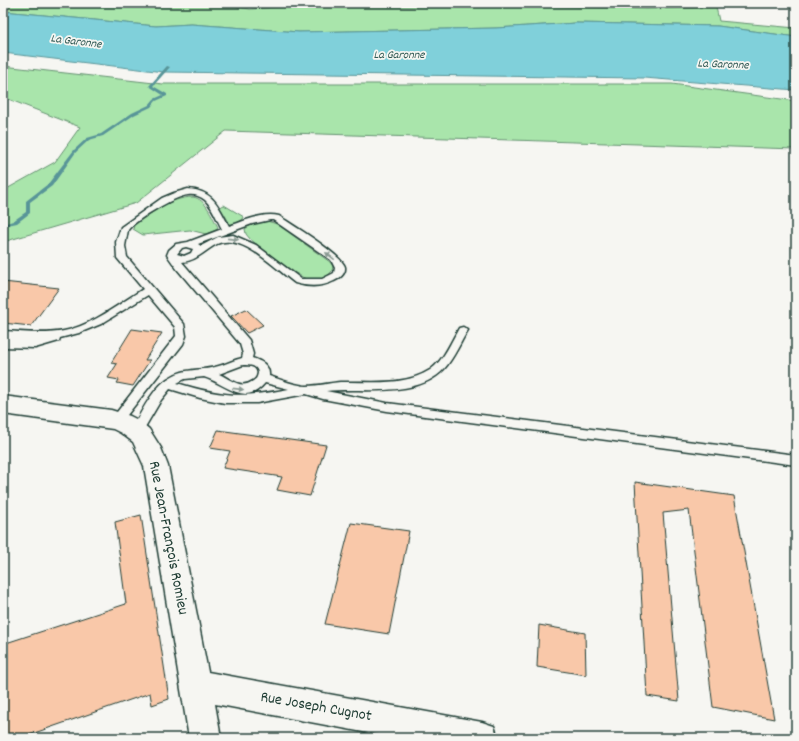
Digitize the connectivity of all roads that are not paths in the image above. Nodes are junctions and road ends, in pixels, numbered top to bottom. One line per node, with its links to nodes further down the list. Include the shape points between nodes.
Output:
1 (226, 230): 2 (lane); 3 (lane, one-way to 1, via 218,240 236,238 246,242 303,283 324,281 340,270 334,258 276,218 264,218); 6 (lane, via 209,199 194,193 168,198 125,227 120,252 122,258)
2 (191, 244): 3 (lane, via 198,249); 4 (lane, via 175,248 172,252)
3 (194, 255): 4 (lane, via 185,259); 5 (lane, via 189,265)
4 (175, 258): 5 (lane)
5 (190, 277): 11 (lane, via 245,343 248,354)
6 (149, 290): 9 (lane, via 87,326); 17 (lane, via 180,326 181,336)
7 (463, 330): 15 (lane, via 444,362 434,372 417,381)
8 (3, 334): 9 (lane)
9 (64, 334): 10 (lane, via 36,344)
10 (3, 343)
11 (246, 361): 12 (lane); 13 (lane, via 258,363 264,372)
12 (204, 373): 13 (lane, one-way to 13, via 236,389 252,388); 14 (lane, via 180,376)
13 (263, 378): 15 (lane)
14 (168, 384): 15 (lane, via 233,400); 17 (lane)
15 (306, 390): 18 (lane, via 386,407)
16 (3, 405): 17 (street)
17 (127, 426): 19 (street, Rue Jean-François Romieu, via 146,441 156,466)
18 (796, 460)
19 (196, 685): 20 (street, Rue Jean-François Romieu); 21 (street, Rue Joseph Cugnot)
20 (205, 738)
21 (482, 738)

